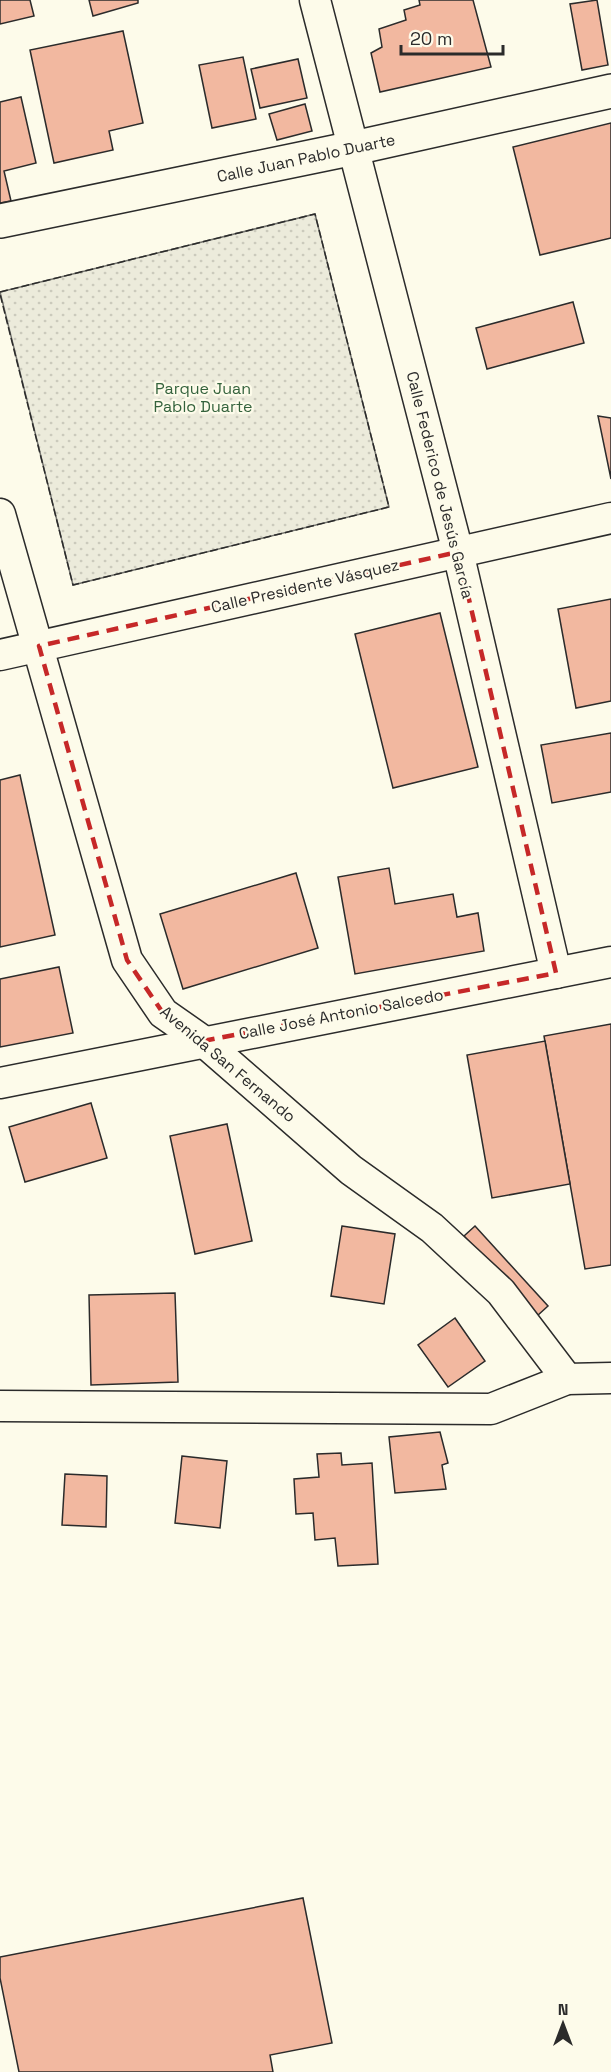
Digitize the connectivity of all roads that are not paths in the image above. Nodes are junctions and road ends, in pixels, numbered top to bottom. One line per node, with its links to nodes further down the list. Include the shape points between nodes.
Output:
1 (315, 0): 3 (street, Calle Federico de Jesús García)
2 (611, 91): 3 (street, Calle Juan Pablo Duarte)
3 (354, 148): 4 (street, Calle Juan Pablo Duarte); 7 (street, Calle Federico de Jesús García)
4 (0, 221)
5 (0, 514): 8 (street, Avenida San Fernando)
6 (611, 519): 7 (street, Calle Presidente Vásquez)
7 (458, 552): 8 (street, Calle Presidente Vásquez); 11 (street, Calle Federico de Jesús García)
8 (39, 646): 9 (street, Calle Presidente Vásquez); 12 (street, Avenida San Fernando, via 127,960 163,1013)
9 (0, 655)
10 (611, 962): 11 (street, Calle José Antonio Salcedo)
11 (556, 973): 12 (street, Calle José Antonio Salcedo)
12 (203, 1041): 13 (street, Calle José Antonio Salcedo); 15 (street, Avenida San Fernando, via 351,1170 432,1228 501,1292)
13 (0, 1083)
14 (611, 1378): 15 (street)
15 (567, 1379): 16 (street, via 491,1409)
16 (0, 1406)

